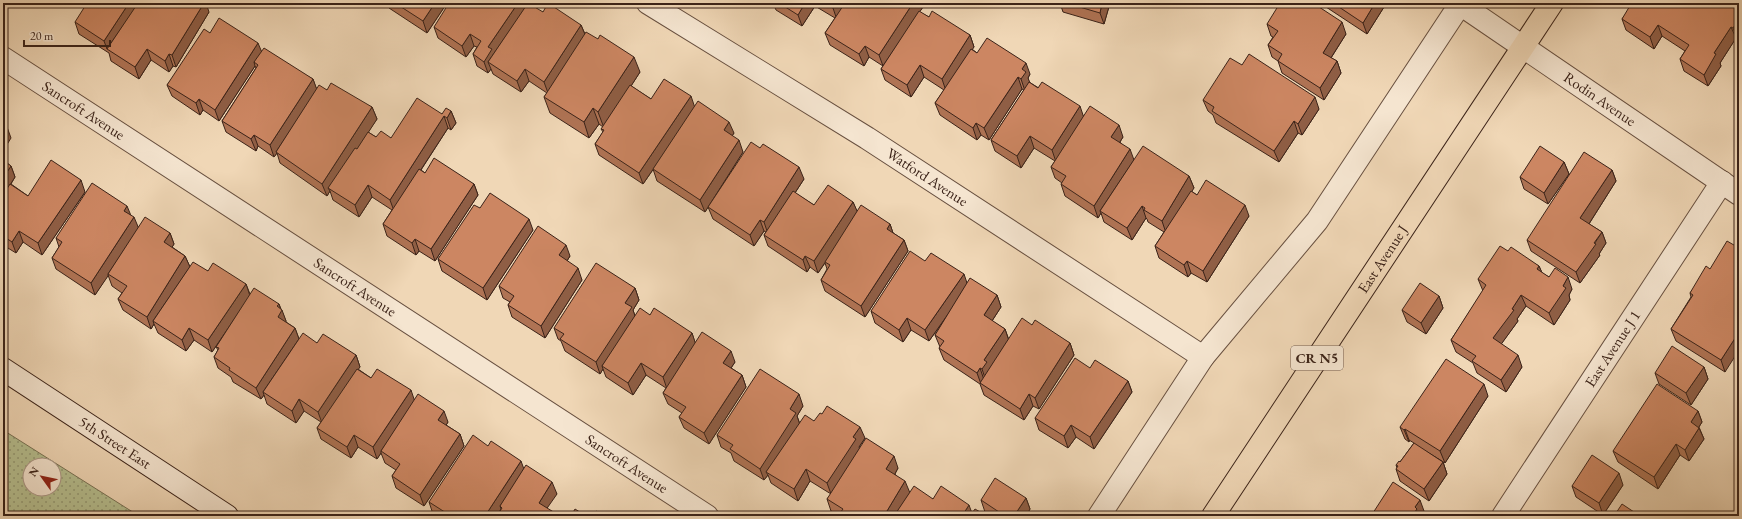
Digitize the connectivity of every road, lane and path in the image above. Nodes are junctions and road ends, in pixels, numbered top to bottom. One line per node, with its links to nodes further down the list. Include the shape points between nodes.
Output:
1 (648, 3): 7 (street, Watford Avenue, via 867,138)
2 (1552, 3): 4 (main road, East Avenue J / CR N5)
3 (1460, 4): 4 (street, Rodin Avenue); 7 (street, via 1317,221)
4 (1523, 48): 6 (street, Rodin Avenue); 12 (main road, East Avenue J / CR N5)
5 (3, 58): 10 (street, Sancroft Avenue)
6 (1730, 188): 13 (street, East Avenue J 1)
7 (1204, 356): 11 (street)
8 (3, 369): 9 (street, 5th Street East)
9 (227, 516)
10 (706, 516)
11 (1098, 516)
12 (1213, 516)
13 (1503, 516)

